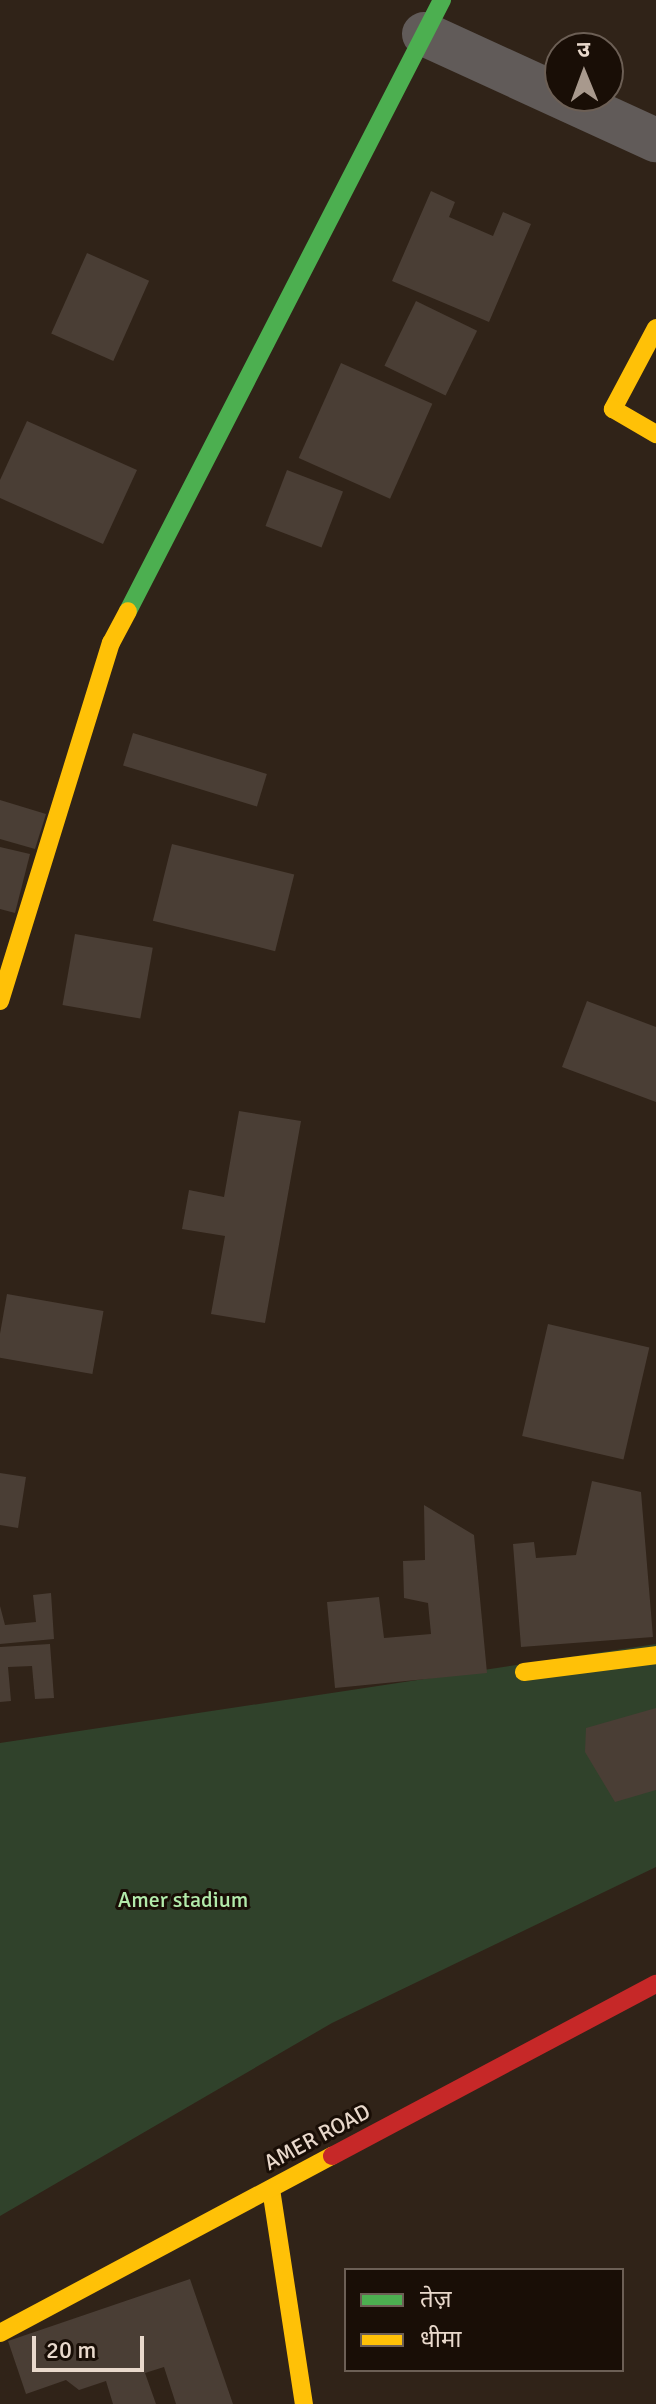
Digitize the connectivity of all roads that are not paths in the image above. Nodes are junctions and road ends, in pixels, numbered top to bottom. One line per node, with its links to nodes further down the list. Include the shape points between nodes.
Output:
1 (433, 17): 2 (street); 5 (street, via 111,643)
2 (656, 140)
3 (656, 328): 4 (street, via 613,409)
4 (656, 434)
5 (0, 1001)
6 (656, 1655): 7 (street)
7 (524, 1672)
8 (656, 1984): 9 (street, AMER ROAD)
9 (271, 2189): 10 (street, AMER ROAD); 11 (street)
10 (0, 2333)
11 (304, 2404)

